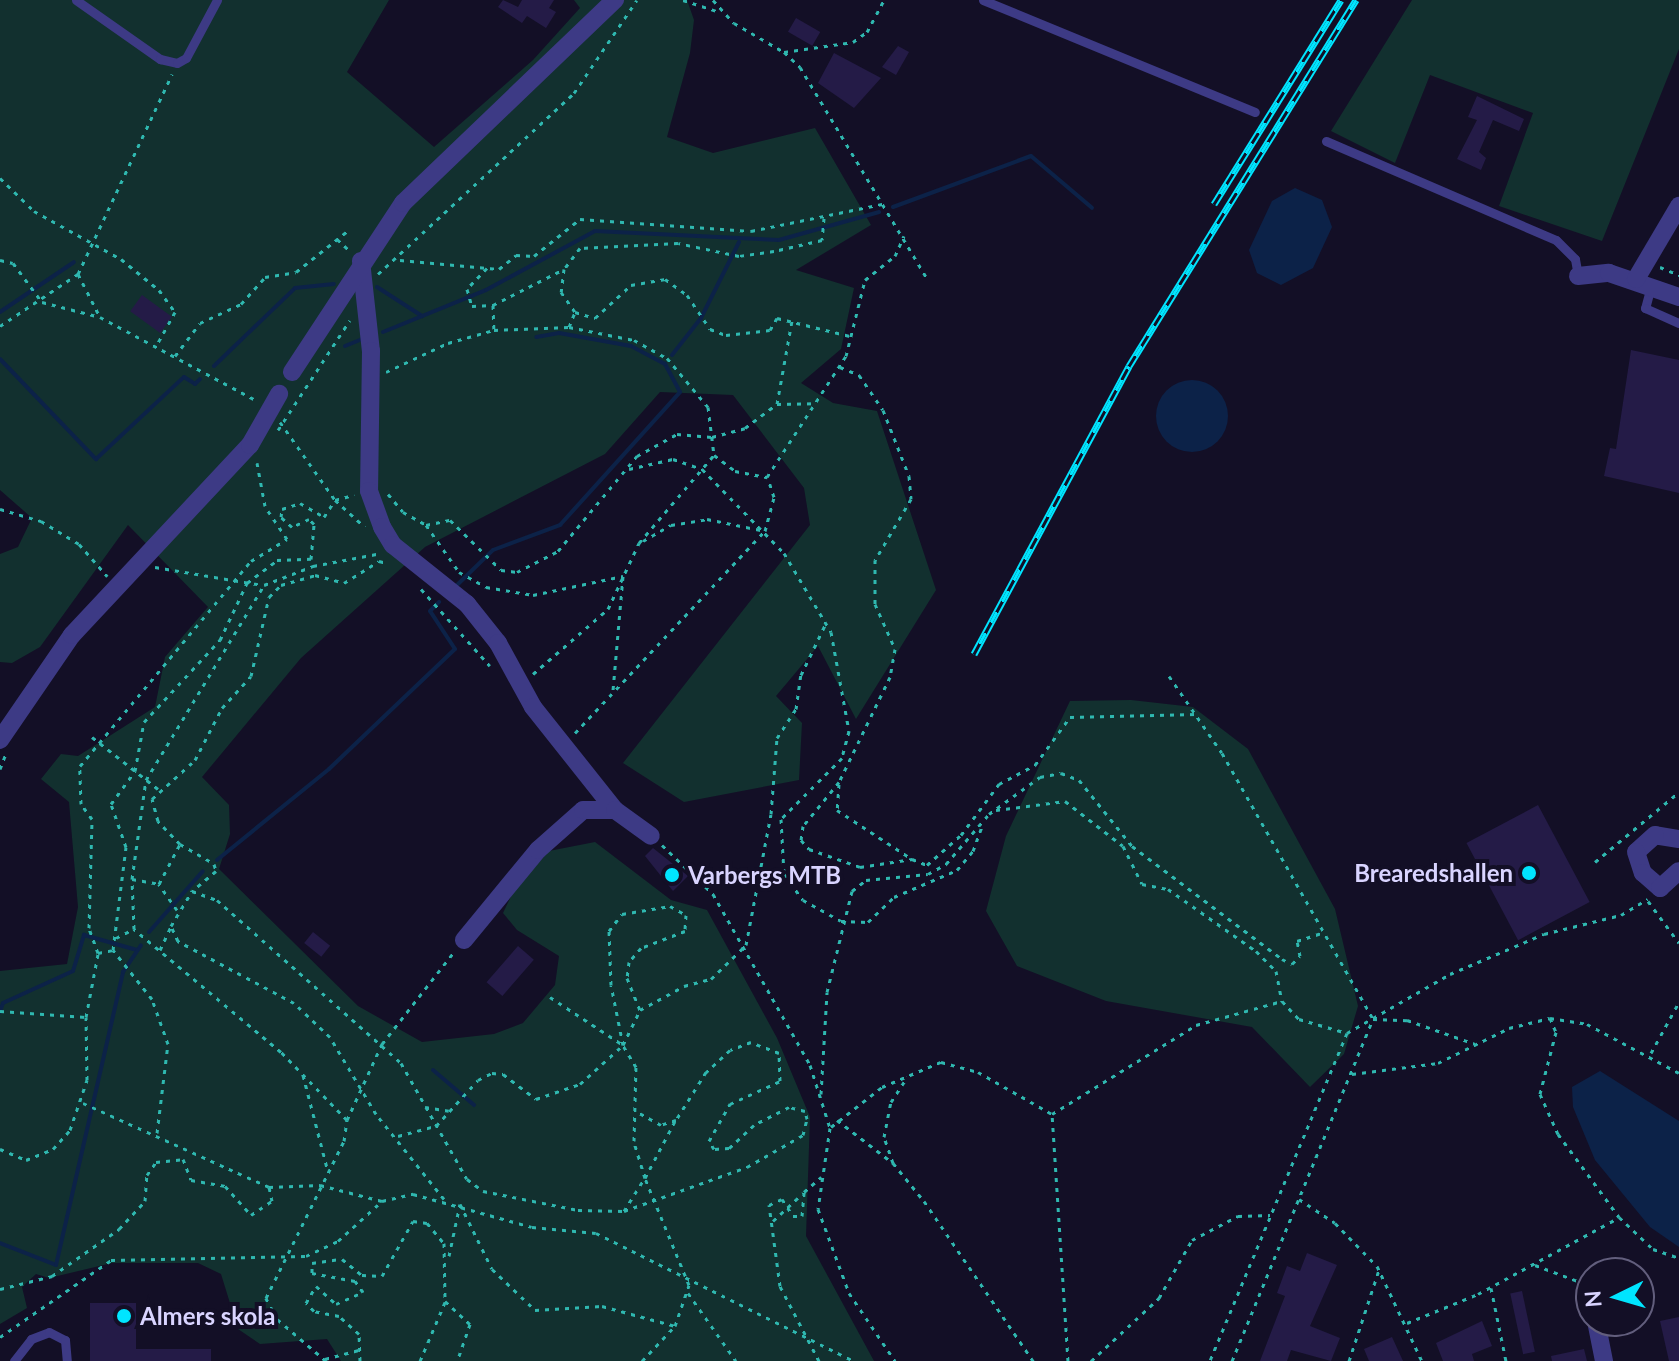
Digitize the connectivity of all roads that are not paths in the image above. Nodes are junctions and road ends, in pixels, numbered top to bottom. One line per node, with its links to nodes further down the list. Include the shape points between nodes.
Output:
1 (76, 0): 2 (lane, via 160,59 177,63 186,58)
2 (217, 0)
3 (615, 0): 8 (street, via 456,146)
4 (983, 0): 5 (lane)
5 (1255, 112)
6 (1326, 141): 9 (lane, via 1556,240 1570,250)
7 (1679, 206): 10 (street)
8 (361, 261): 13 (street); 16 (street, via 368,281 369,491 391,554 467,604)
9 (1578, 276): 10 (street, via 1609,273)
10 (1644, 282): 11 (street); 12 (lane, via 1645,308)
11 (1679, 297)
12 (1679, 323)
13 (292, 372)
14 (275, 401): 15 (street, via 250,445 49,664)
15 (0, 740)
16 (615, 810): 17 (street); 20 (street, via 583,810 566,821)
17 (651, 836)
18 (1679, 839): 19 (street, via 1655,835 1636,852 1654,894)
19 (1679, 871)
20 (464, 940)
21 (1599, 1337): 24 (street)
22 (14, 1361): 23 (lane, via 31,1339 49,1332 65,1340)
23 (67, 1361)
24 (1604, 1361)

